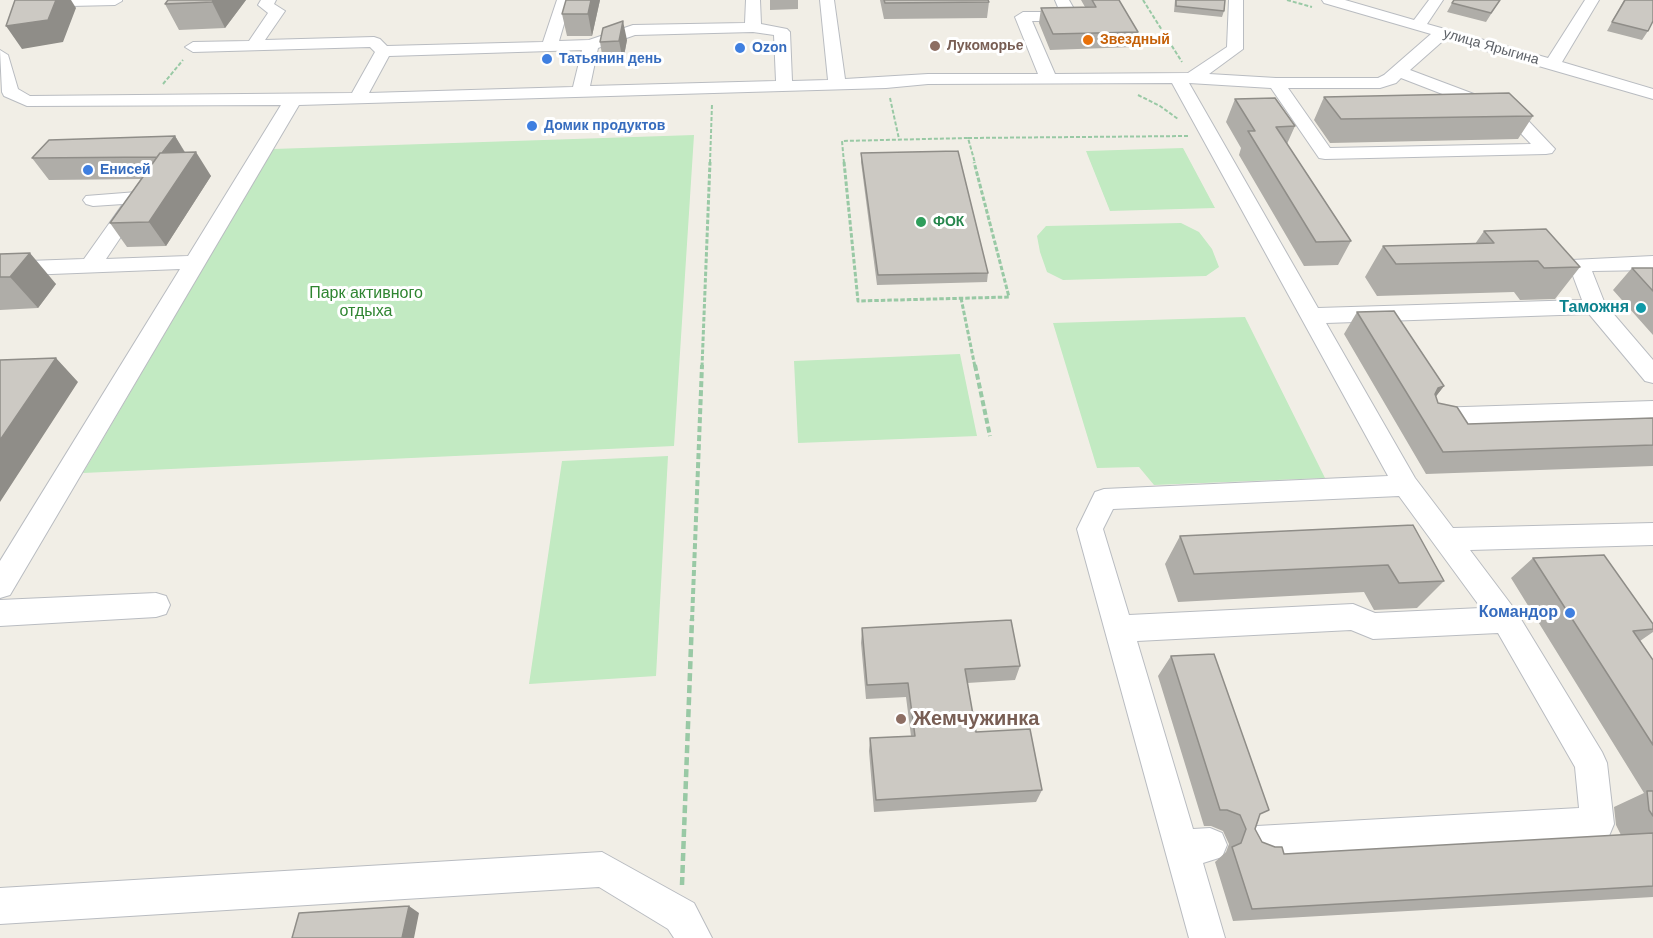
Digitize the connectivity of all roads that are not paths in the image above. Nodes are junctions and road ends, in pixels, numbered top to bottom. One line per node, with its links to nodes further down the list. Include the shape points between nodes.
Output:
1 (24, 0): 11 (street)
2 (268, 0): 16 (street, via 265,5 277,10)
3 (564, 0): 17 (street)
4 (753, 0): 13 (street)
5 (827, 0): 26 (street)
6 (1062, 0): 24 (street, via 1070,16 1023,17)
7 (1236, 0): 23 (street, via 1235,49)
8 (1329, 0): 12 (street, улица Ярыгина)
9 (1436, 0): 12 (street)
10 (1592, 0): 21 (street)
11 (115, 1)
12 (1418, 26): 14 (street, улица Ярыгина)
13 (753, 27): 15 (street, via 633,30); 27 (street, via 782,32)
14 (1442, 33): 21 (street, улица Ярыгина); 22 (street)
15 (591, 45): 17 (street); 28 (street)
16 (253, 46): 18 (street); 19 (street, via 374,42)
17 (550, 46): 19 (street)
18 (193, 47)
19 (383, 51): 30 (street)
20 (0, 55): 31 (street, via 10,92 27,101)
21 (1552, 64): 29 (street, улица Ярыгина)
22 (1399, 71): 25 (street, via 1380,83); 25 (street, via 1513,115 1546,149 1325,154)
23 (1185, 78): 24 (street); 25 (street); 38 (street, via 1211,136)
24 (1049, 79): 26 (street, via 928,78)
25 (1276, 83)
26 (837, 84): 27 (street)
27 (784, 85): 28 (street)
28 (581, 90): 30 (street)
29 (1653, 94)
30 (358, 98): 31 (street)
31 (293, 100): 33 (street)
32 (93, 200): 35 (street, via 137,198)
33 (196, 262): 35 (street); 47 (street)
34 (1653, 263): 37 (street, via 1579,265)
35 (90, 266): 36 (street)
36 (0, 269)
37 (1594, 307): 38 (street); 39 (street)
38 (1311, 315): 43 (street)
39 (1653, 375)
40 (1653, 410): 41 (street)
41 (1433, 417)
42 (1394, 418): 43 (street)
43 (1369, 419): 44 (street)
44 (1406, 485): 46 (street); 51 (street, via 1104,499 1090,529)
45 (1653, 534): 46 (street)
46 (1444, 539): 50 (street)
47 (0, 586)
48 (156, 605): 49 (street)
49 (0, 613)
50 (1506, 620): 51 (street, via 1373,626 1353,617); 52 (street, via 1592,763 1597,824)
51 (1118, 629): 55 (street, via 1195,846)
52 (1257, 843)
53 (0, 906): 54 (street, via 602,870)
54 (687, 927)
55 (1207, 938)

